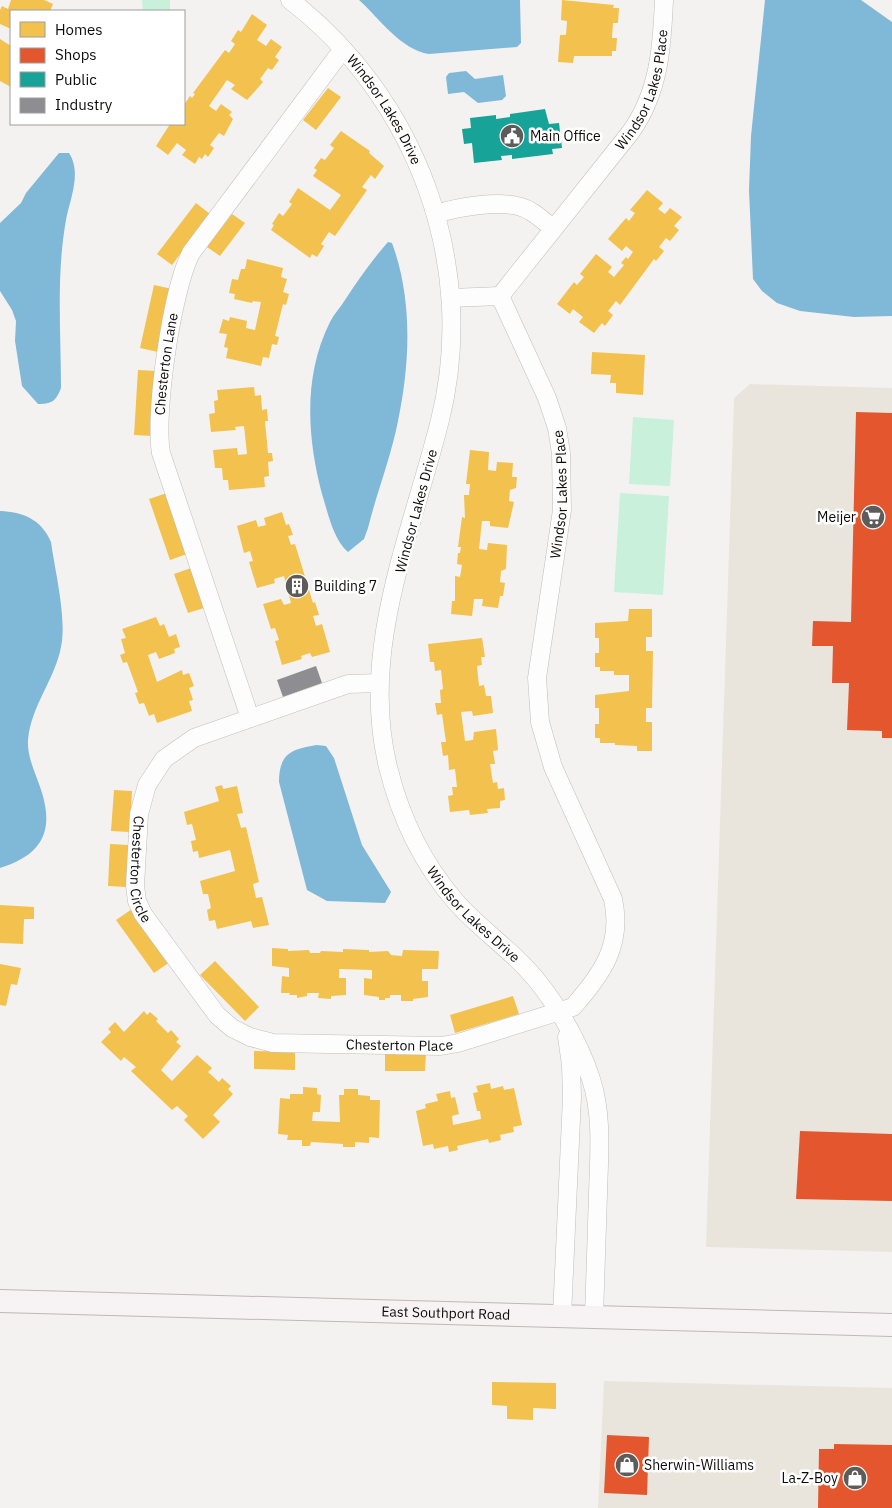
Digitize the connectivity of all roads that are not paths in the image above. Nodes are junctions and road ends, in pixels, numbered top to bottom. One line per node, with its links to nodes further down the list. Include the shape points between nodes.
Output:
1 (290, 0): 3 (street, Windsor Lakes Drive)
2 (664, 0): 5 (street, Windsor Lakes Place, via 661,53 650,96 632,129)
3 (343, 48): 4 (street, Windsor Lakes Drive, via 379,93 402,131 418,162); 9 (street, Chesterton Lane, via 191,253 182,274 165,362 159,436 161,454)
4 (436, 214): 5 (street, via 461,206 516,206 532,212); 7 (street, Windsor Lakes Drive)
5 (553, 228): 6 (street, Windsor Lakes Place)
6 (500, 296): 7 (street); 10 (street, Windsor Lakes Place, via 547,398 561,453 562,510 538,670 540,722 548,756 613,898 616,916 613,945 598,975 583,998 573,1007)
7 (451, 298): 8 (street, Windsor Lakes Drive, via 450,358 444,402 386,622)
8 (379, 683): 9 (street, Chesterton Circle, via 348,684); 10 (street, Windsor Lakes Drive, via 381,729 389,770 404,818 426,860 469,917 536,979)
9 (250, 718): 11 (street, Chesterton Circle, via 194,738 167,756 156,769 141,802 135,886 143,914 215,1012)
10 (558, 1013): 11 (street, Chesterton Place, via 441,1046 273,1043); 13 (street, Windsor Lakes Drive, via 566,1034 572,1097); 14 (street, Windsor Lakes Drive, via 591,1078 600,1125)
11 (238, 1031)
12 (0, 1301): 13 (main road, East Southport Road)
13 (562, 1316): 14 (main road, East Southport Road)
14 (594, 1317): 15 (main road, East Southport Road)
15 (892, 1325)

